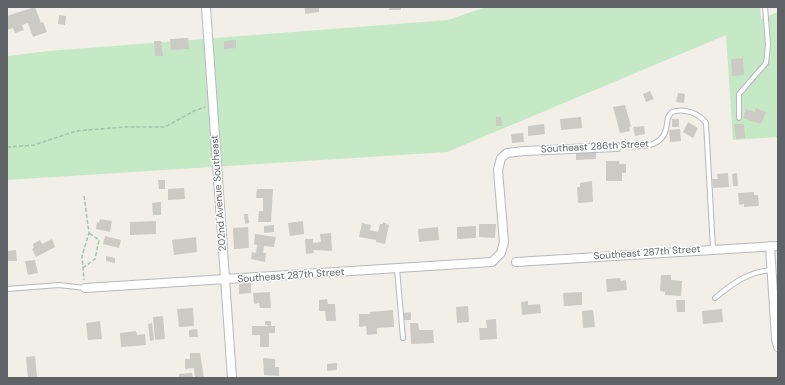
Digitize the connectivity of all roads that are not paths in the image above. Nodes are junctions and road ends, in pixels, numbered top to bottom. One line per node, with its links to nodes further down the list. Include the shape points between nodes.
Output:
1 (206, 7): 11 (street, 202nd Avenue Southeast)
2 (765, 7): 3 (lane, via 768,45 766,63 739,94)
3 (739, 118)
4 (617, 146): 6 (lane, Southeast 286th Street, via 654,145 662,140 669,114 678,110 704,118); 7 (street, Southeast 286th Street, via 524,151 507,153 501,158 498,170 504,242 503,249)
5 (774, 246): 6 (street, Southeast 287th Street); 10 (street)
6 (713, 249): 8 (street, Southeast 287th Street)
7 (496, 259): 9 (street, Southeast 287th Street, via 486,263)
8 (516, 262)
9 (397, 269): 11 (street, Southeast 287th Street); 15 (lane)
10 (772, 270): 14 (lane, via 757,271 745,276); 16 (street)
11 (225, 280): 12 (street, Southeast 287th Street); 17 (street, 202nd Avenue Southeast)
12 (85, 288): 13 (lane, via 59,285)
13 (7, 289)
14 (715, 298)
15 (402, 338)
16 (778, 347)
17 (232, 378)

